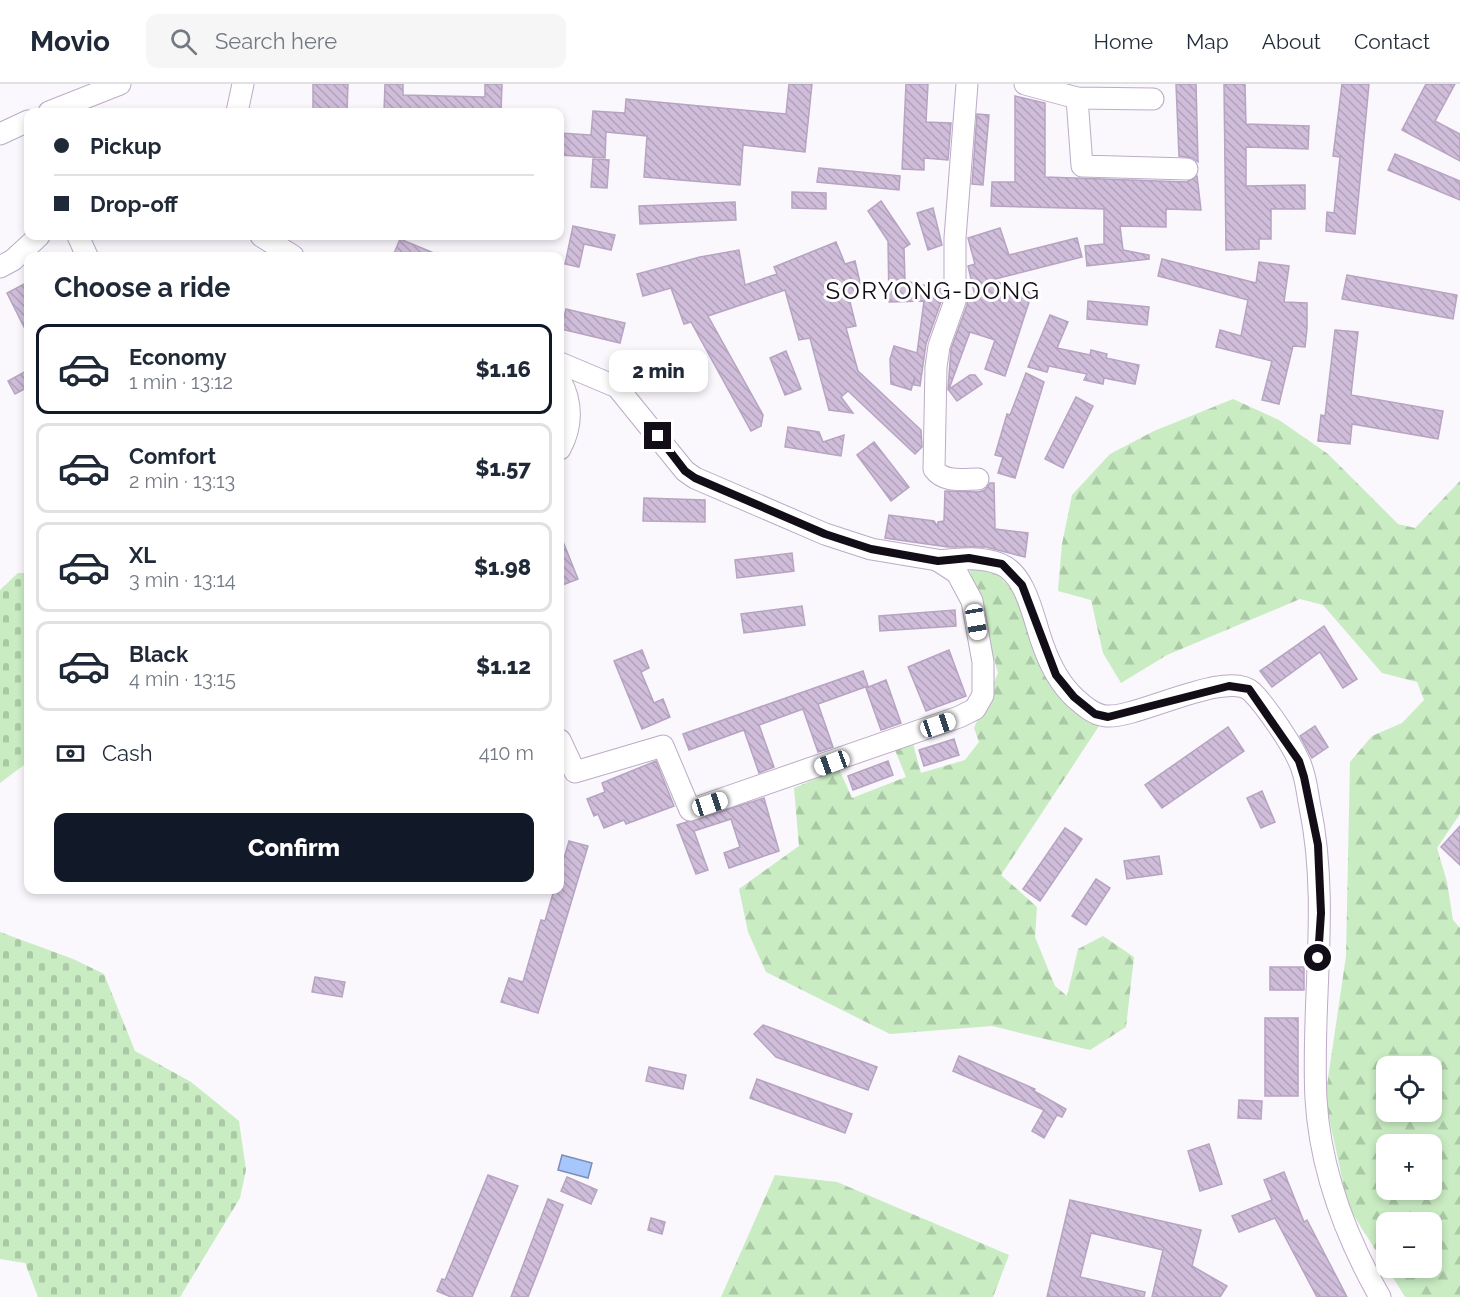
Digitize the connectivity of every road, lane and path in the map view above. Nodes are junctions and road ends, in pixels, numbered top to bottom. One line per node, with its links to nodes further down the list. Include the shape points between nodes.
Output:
1 (120, 84): 7 (street)
2 (243, 84): 8 (street)
3 (967, 84): 19 (street, via 955,238 955,301 939,346 936,368 934,468 952,480)
4 (1025, 84): 5 (street)
5 (1077, 98): 6 (street); 11 (street, via 1082,166)
6 (1153, 99)
7 (75, 107)
8 (238, 108)
9 (24, 123): 10 (street)
10 (0, 134)
11 (1187, 168)
12 (35, 240): 15 (street)
13 (267, 240): 14 (street)
14 (287, 252)
15 (0, 267)
16 (564, 365): 20 (street, via 617,387 685,471 695,478 825,534 871,549)
17 (564, 394): 18 (street, via 570,414)
18 (564, 442)
19 (978, 479)
20 (938, 561): 21 (street, via 957,573 972,601 982,662 982,695 975,709 690,810 663,746 574,772); 22 (street, via 969,558 1002,564 1022,585 1056,675 1095,714 1108,717 1185,695 1239,686 1249,689 1260,701 1299,761 1318,845 1321,913 1315,1025 1316,1102 1327,1170 1350,1239)
21 (564, 749)
22 (1380, 1297)

